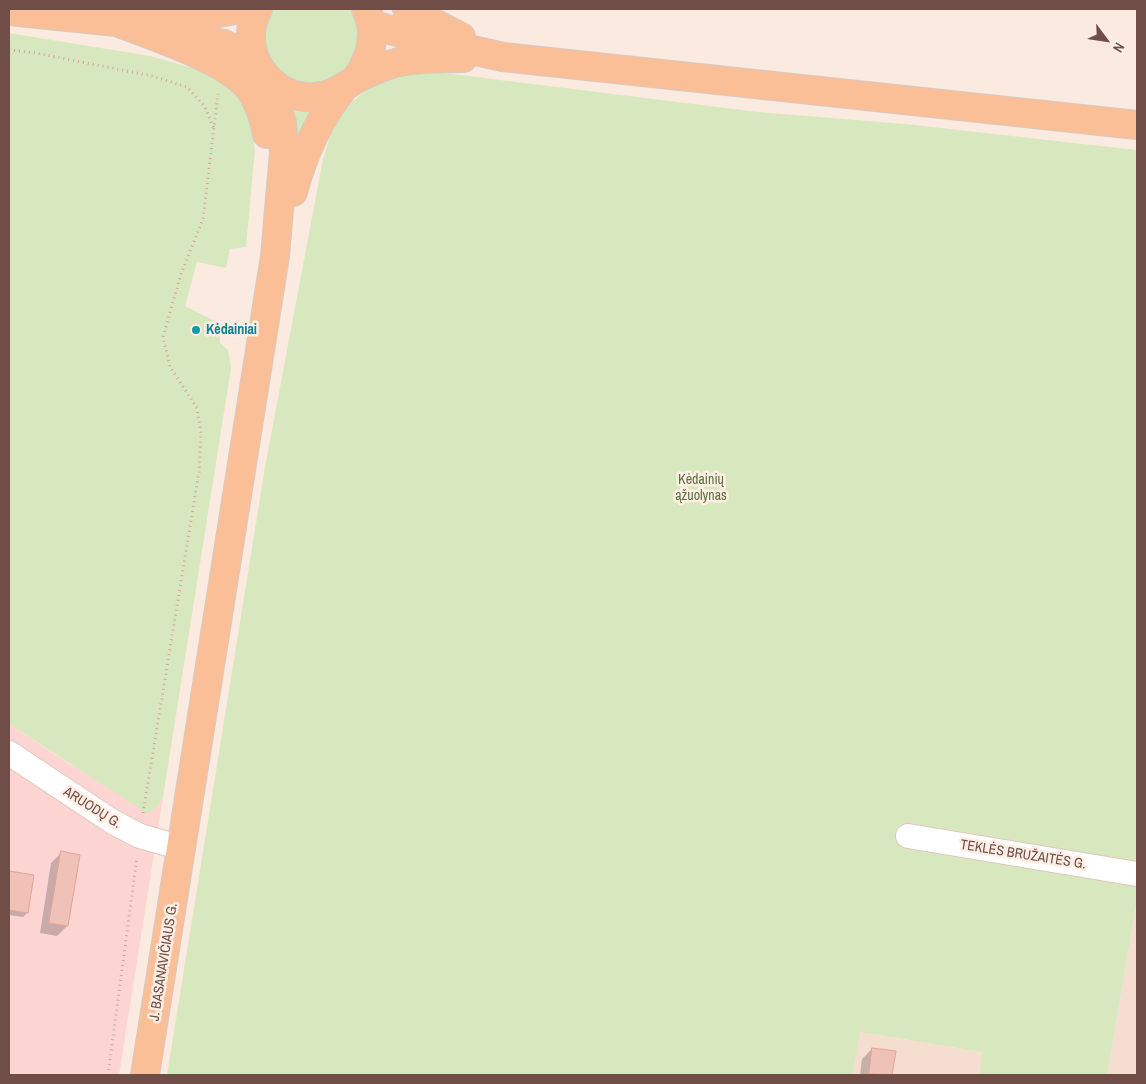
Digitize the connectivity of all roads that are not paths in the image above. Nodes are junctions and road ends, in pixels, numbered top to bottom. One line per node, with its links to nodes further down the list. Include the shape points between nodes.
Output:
1 (241, 9): 6 (main road, via 194,17)
2 (258, 9): 8 (main road, via 253,20 252,51)
3 (407, 9): 7 (main road)
4 (9, 11): 6 (main road)
5 (368, 16): 7 (main road, via 410,36); 9 (main road, via 373,38 370,53 364,67)
6 (117, 22): 8 (main road, via 224,44 243,53); 11 (main road, via 222,66 251,90 262,114 269,144)
7 (502, 57): 9 (main road, via 415,60 385,66); 10 (main road)
8 (263, 72): 9 (main road, via 280,89 295,95 327,96); 11 (main road, via 282,122 284,152)
9 (349, 84): 11 (main road, via 329,106 301,162)
10 (1137, 125)
11 (275, 256): 14 (main road, J. BASANAVIČIAUS G.)
12 (9, 753): 14 (street, ARUODŲ G., via 113,822 140,836)
13 (908, 836): 15 (street, TEKLĖS BRUŽAITĖS G.)
14 (182, 848): 16 (main road, J. BASANAVIČIAUS G.)
15 (1137, 874)
16 (145, 1075)

